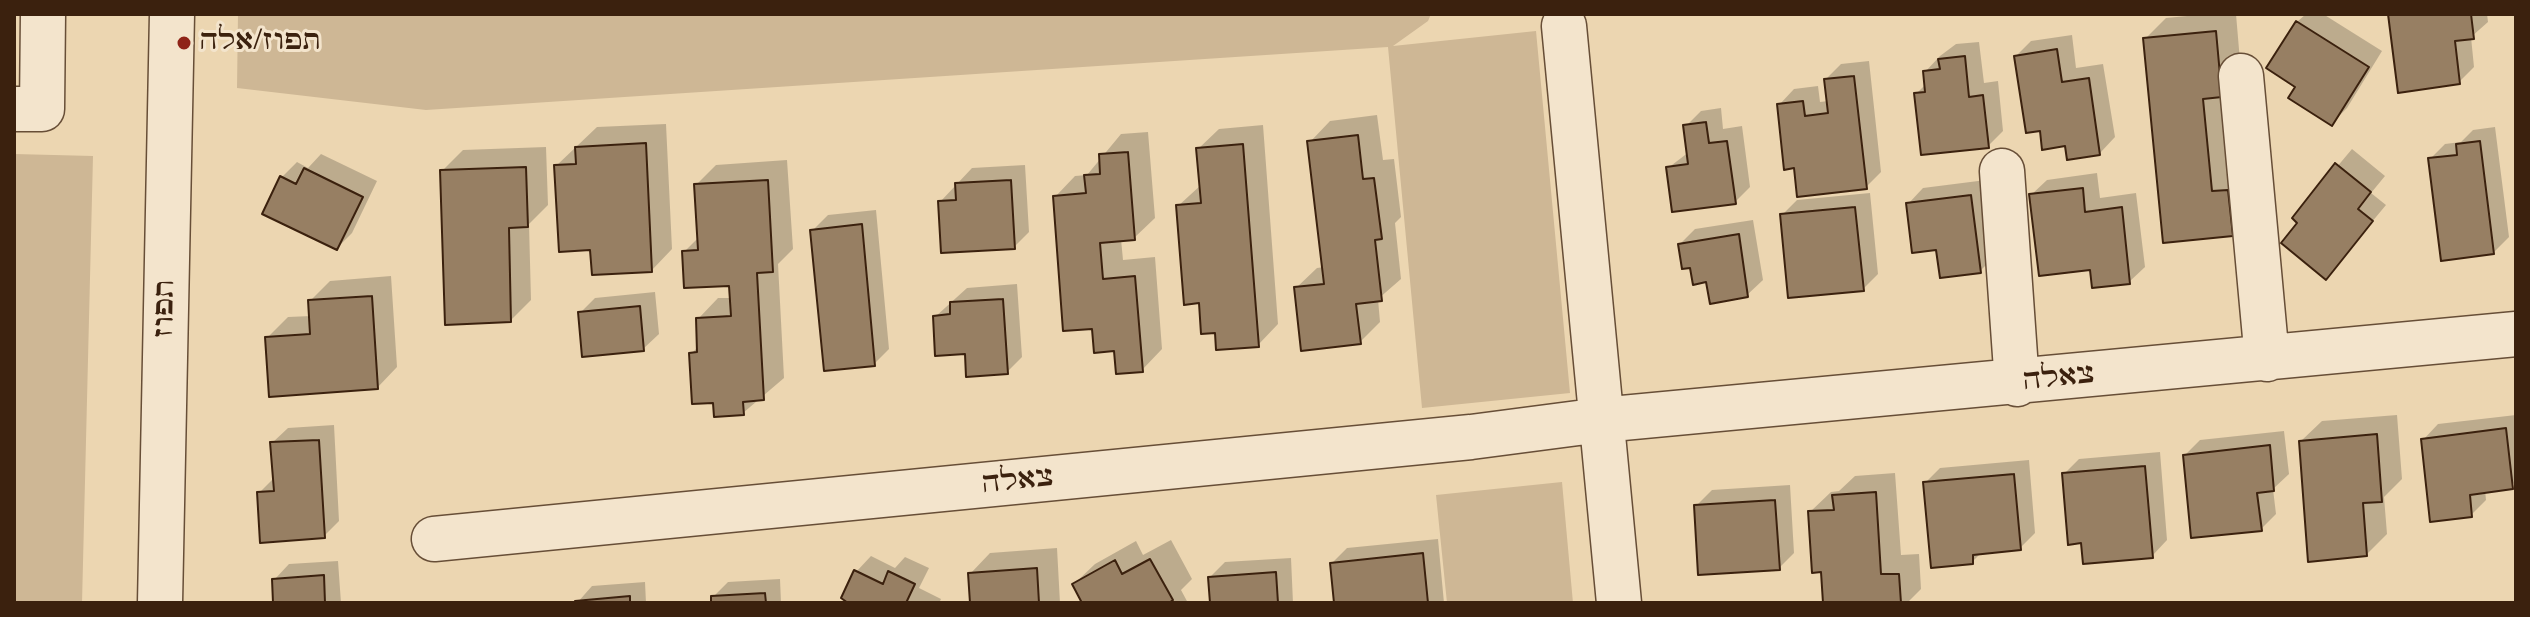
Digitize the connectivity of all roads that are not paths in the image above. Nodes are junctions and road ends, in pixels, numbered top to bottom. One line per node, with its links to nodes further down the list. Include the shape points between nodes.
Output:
1 (43, 14): 5 (street, via 42,109)
2 (172, 14): 12 (street, תפוז)
3 (1564, 26): 10 (street)
4 (2241, 76): 8 (street)
5 (14, 109)
6 (2002, 171): 9 (street)
7 (2516, 334): 8 (street, צאלה)
8 (2267, 359): 9 (street, צאלה)
9 (2017, 384): 10 (street, צאלה)
10 (1601, 420): 11 (street, צאלה, via 1439,441); 13 (street)
11 (434, 539)
12 (160, 603)
13 (1619, 603)

